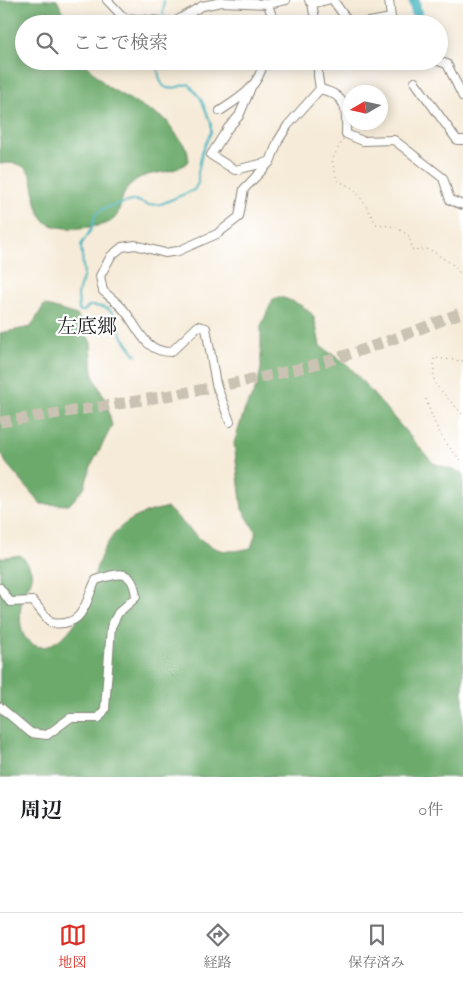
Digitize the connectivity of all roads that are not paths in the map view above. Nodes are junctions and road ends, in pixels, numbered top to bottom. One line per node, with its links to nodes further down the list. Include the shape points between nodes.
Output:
1 (107, 0): 9 (street)
2 (286, 0): 8 (street)
3 (327, 0): 7 (street)
4 (333, 0): 13 (street)
5 (389, 0): 14 (street)
6 (230, 1): 8 (street); 10 (street, via 202,6)
7 (310, 2): 12 (street)
8 (268, 4): 11 (street)
9 (121, 15)
10 (186, 15)
11 (271, 15)
12 (314, 15)
13 (344, 15)
14 (392, 15)
15 (448, 66): 21 (street)
16 (262, 70): 20 (street)
17 (318, 70): 19 (street)
18 (415, 82): 23 (street, via 457,140)
19 (320, 89): 24 (street, via 288,125); 25 (street, via 331,91 343,100 347,116 346,134 363,141 394,140 443,178 450,200)
20 (250, 90): 22 (street); 24 (street, via 239,116 211,155 235,170)
21 (463, 96)
22 (220, 111)
23 (463, 140)
24 (270, 162): 26 (street, via 244,189 238,217 216,234 178,251 165,253 135,245 122,247 111,256 100,276 103,291 122,307 154,350 171,352 198,326 206,328 216,384)
25 (463, 205)
26 (230, 422)
27 (0, 588): 28 (street, via 10,602 33,601 51,623 62,624 75,620 83,612 96,580 118,573 129,577 135,585 136,597 118,613 111,627 105,709 99,718 70,718 47,735 31,733)
28 (0, 707)

